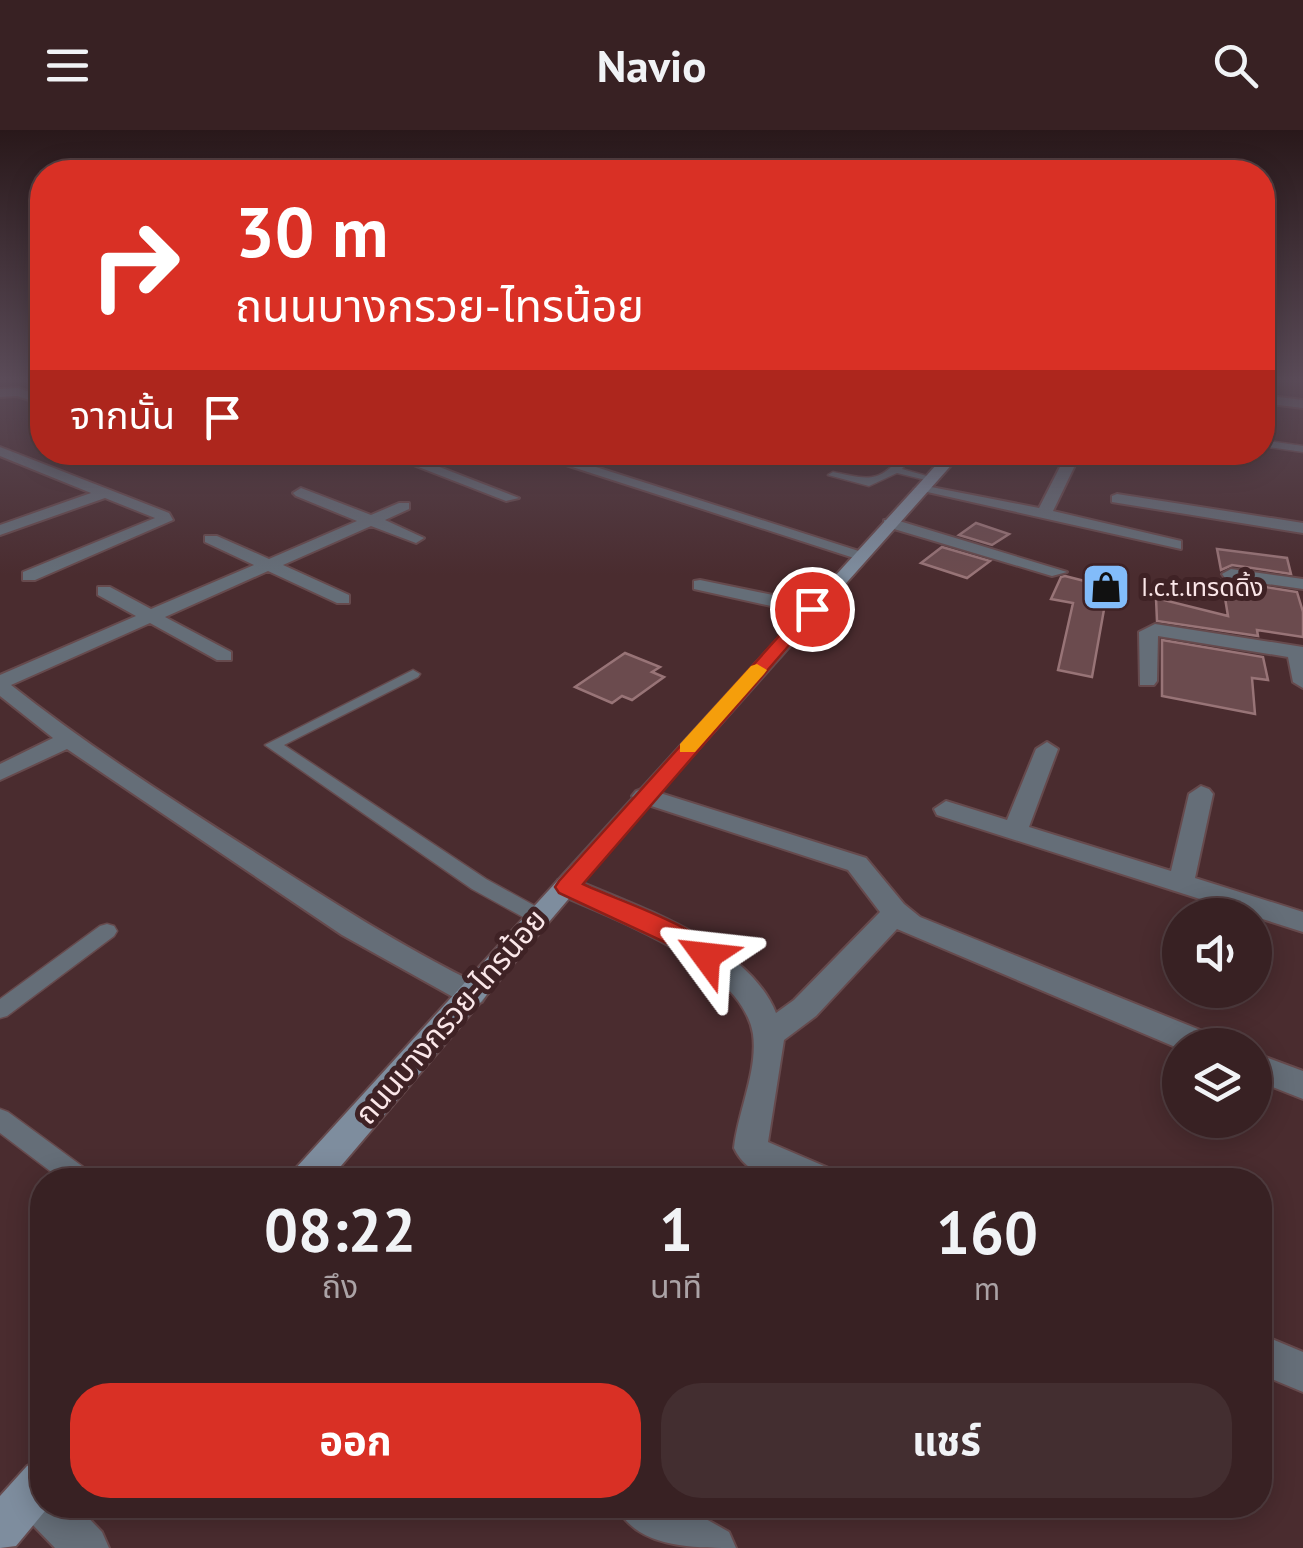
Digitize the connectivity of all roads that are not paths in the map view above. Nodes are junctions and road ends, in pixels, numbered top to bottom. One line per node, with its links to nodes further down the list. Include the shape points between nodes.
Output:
1 (1275, 446): 2 (lane)
2 (1303, 449)
3 (0, 451): 4 (street)
4 (30, 463)
5 (35, 465): 14 (street)
6 (422, 465): 16 (street)
7 (575, 465): 27 (street)
8 (899, 465): 11 (lane)
9 (944, 465): 13 (main road, ถนนบางกรวย-ไทรน้อย)
10 (1069, 465): 19 (street)
11 (896, 470): 12 (lane, via 869,483); 13 (lane)
12 (833, 476)
13 (926, 484): 19 (street); 21 (main road, ถนนบางกรวย-ไทรน้อย)
14 (105, 493): 23 (street); 31 (street, via 165,520)
15 (301, 493): 20 (street)
16 (511, 498)
17 (1116, 500): 22 (street)
18 (404, 506): 20 (street)
19 (1044, 514): 26 (street)
20 (370, 520): 24 (street); 28 (street)
21 (890, 523): 27 (main road, ถนนบางกรวย-ไทรน้อย); 29 (street)
22 (1303, 528)
23 (0, 530)
24 (416, 538)
25 (211, 539): 28 (street)
26 (1175, 545)
27 (860, 554): 36 (main road, ถนนบางกรวย-ไทรน้อย)
28 (268, 565): 35 (street); 37 (street)
29 (1058, 572)
30 (1231, 574): 32 (street)
31 (29, 576)
32 (1303, 584)
33 (700, 585): 36 (street)
34 (104, 591): 37 (street)
35 (343, 599)
36 (812, 609): 48 (main road, ถนนบางกรวย-ไทรน้อย)
37 (150, 616): 39 (street); 43 (street)
38 (1300, 652): 41 (street, via 1155,630 1149,632); 42 (street)
39 (224, 656)
40 (413, 674): 54 (lane, via 272,745)
41 (1147, 681)
42 (1303, 682)
43 (0, 684): 44 (street)
44 (65, 740): 46 (street); 57 (street, via 407,964)
45 (1047, 749): 50 (street)
46 (0, 773)
47 (1201, 794): 51 (street)
48 (644, 796): 52 (main road, ถนนบางกรวย-ไทรน้อย); 53 (street, via 857,864 874,876)
49 (946, 809): 50 (street)
50 (1016, 831): 51 (street)
51 (1181, 884): 55 (street)
52 (567, 887): 54 (main road, ถนนบางกรวย-ไทรน้อย); 60 (street, via 680,939 731,972 764,1014)
53 (893, 914): 59 (street); 60 (street, via 805,1008)
54 (539, 917): 57 (main road, ถนนบางกรวย-ไทรน้อย)
55 (1303, 922)
56 (107, 931): 58 (lane)
57 (472, 994): 65 (main road, ถนนบางกรวย-ไทรน้อย)
58 (0, 1010)
59 (1164, 1028)
60 (768, 1035): 66 (street, via 750,1148)
61 (1272, 1073): 62 (street)
62 (1303, 1085)
63 (0, 1119): 64 (lane)
64 (66, 1168)
65 (318, 1168)
66 (789, 1168)
67 (1272, 1359): 68 (street)
68 (1303, 1372)
69 (30, 1504): 72 (main road)
70 (61, 1518): 73 (street)
71 (661, 1518): 74 (street)
72 (0, 1530)
73 (86, 1548)
74 (713, 1548)

